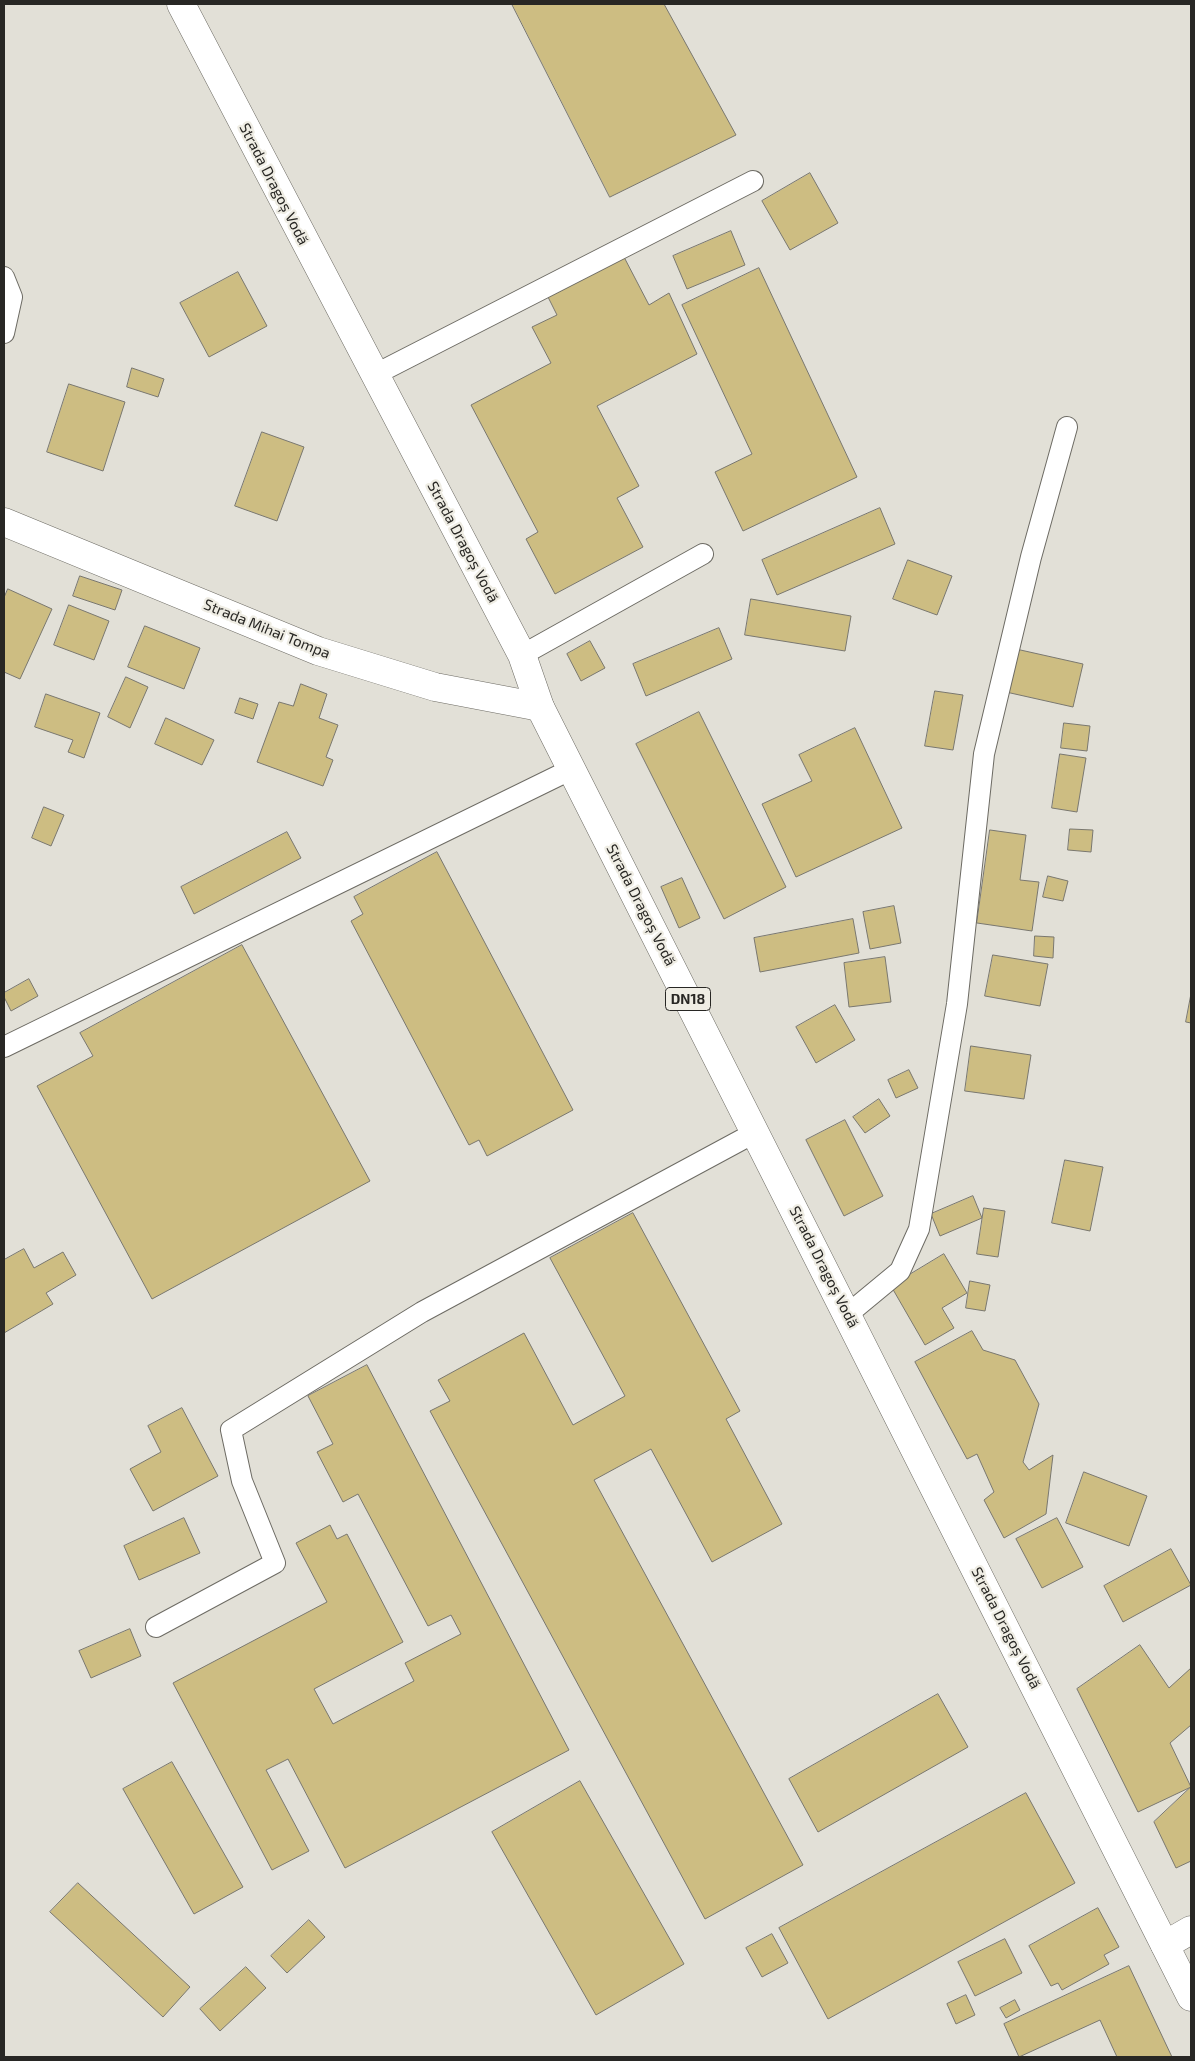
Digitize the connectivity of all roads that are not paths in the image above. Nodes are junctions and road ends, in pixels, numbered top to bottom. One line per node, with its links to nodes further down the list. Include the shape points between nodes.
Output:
1 (181, 4): 5 (main road, Strada Dragoș Vodă / DN18)
2 (753, 181): 5 (lane)
3 (4, 278): 4 (lane, via 12,297)
4 (4, 333)
5 (374, 375): 9 (main road, Strada Dragoș Vodă / DN18)
6 (1067, 427): 14 (lane, via 1031,557 984,754 957,1004 919,1229 900,1271)
7 (4, 522): 10 (main road, Strada Mihai Tompa, via 318,651 435,687)
8 (703, 554): 9 (lane)
9 (522, 655): 10 (main road, Strada Dragoș Vodă / DN18)
10 (540, 707): 11 (main road, Strada Dragoș Vodă / DN18)
11 (572, 769): 12 (lane); 13 (main road, Strada Dragoș Vodă / DN18)
12 (4, 1047)
13 (756, 1132): 14 (main road, Strada Dragoș Vodă / DN18); 15 (lane, via 422,1312 231,1430 242,1481 275,1563)
14 (848, 1314): 17 (main road, Strada Dragoș Vodă / DN18)
15 (156, 1627)
16 (1191, 1930): 17 (main road)
17 (1165, 1945): 18 (main road, Strada Dragoș Vodă / DN18)
18 (1191, 1997)

